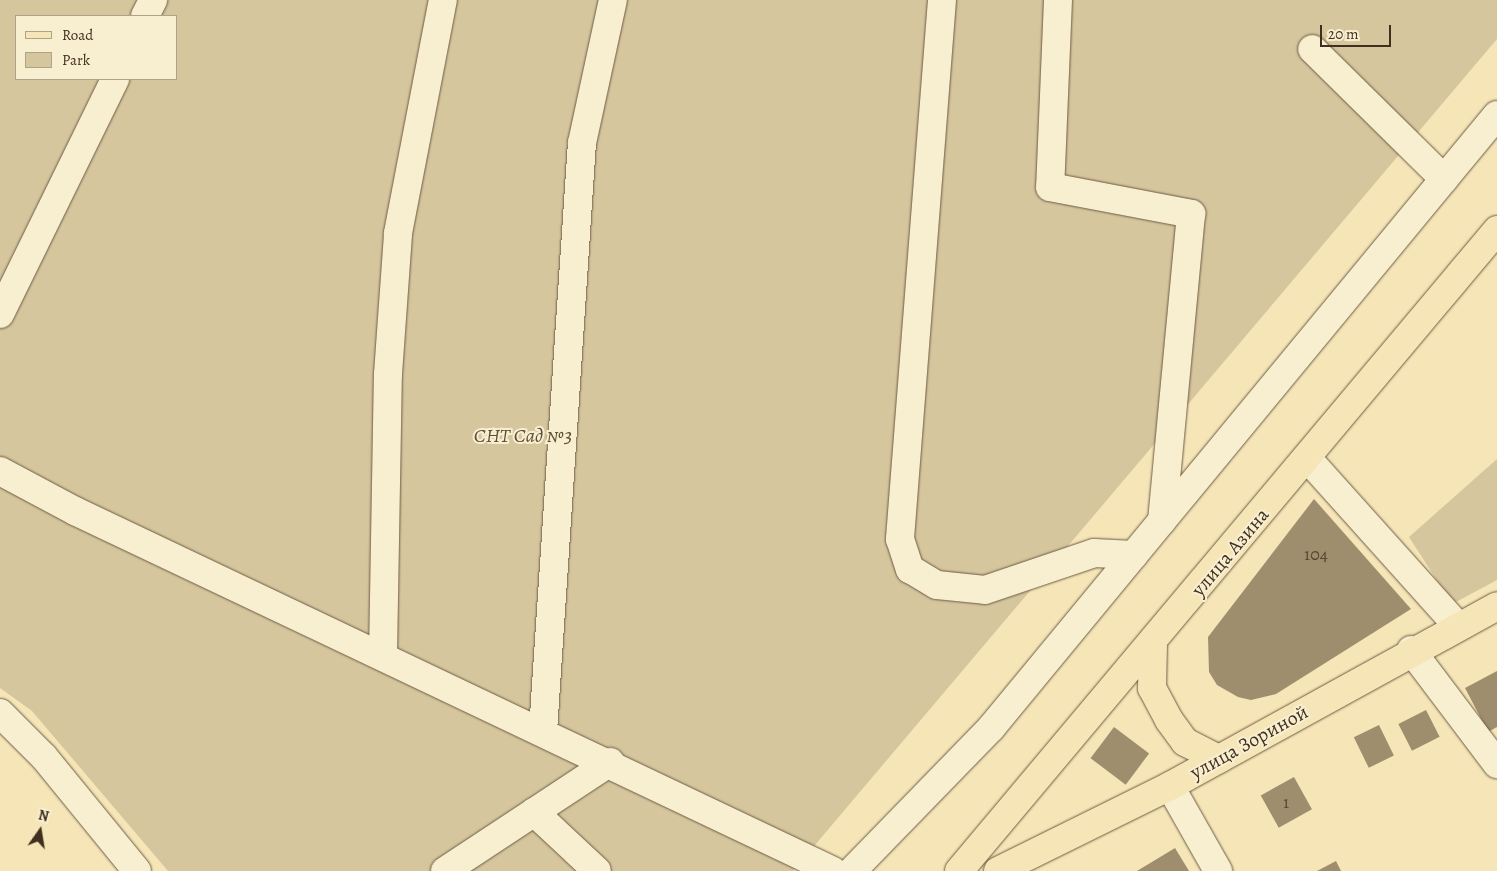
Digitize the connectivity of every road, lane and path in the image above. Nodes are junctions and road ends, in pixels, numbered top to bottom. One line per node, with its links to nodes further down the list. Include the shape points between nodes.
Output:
1 (153, 0): 6 (street)
2 (443, 0): 21 (street, via 398,233 388,374)
3 (614, 0): 23 (street, via 582,143)
4 (942, 0): 16 (street, via 900,539 910,569 937,585 985,590 1094,553)
5 (1058, 0): 15 (street, via 1050,187 1191,214)
6 (146, 15)
7 (1312, 50): 10 (street)
8 (115, 80): 12 (street)
9 (1497, 115): 10 (street)
10 (1444, 179): 15 (street)
11 (1497, 230): 13 (main road, улица Азина)
12 (0, 314)
13 (1307, 458): 18 (street); 19 (main road, улица Азина)
14 (0, 471): 21 (street, via 75,511)
15 (1162, 521): 16 (street)
16 (1134, 555): 33 (street, via 991,728)
17 (1497, 606): 18 (main road, улица Зориной)
18 (1458, 626): 20 (main road, улица Зориной)
19 (1153, 644): 25 (main road, via 1152,688 1169,720 1185,742); 34 (main road, улица Азина)
20 (1410, 650): 24 (street); 25 (main road, улица Зориной)
21 (383, 655): 23 (street)
22 (0, 713): 29 (street, via 44,757)
23 (543, 731): 26 (street)
24 (1496, 759)
25 (1219, 760): 27 (main road, улица Зориной)
26 (610, 762): 28 (street); 32 (street)
27 (1170, 786): 35 (main road, улица Зориной); 36 (street)
28 (534, 812): 30 (street); 31 (street)
29 (137, 871)
30 (445, 871)
31 (597, 871)
32 (833, 871)
33 (852, 871)
34 (959, 871)
35 (998, 871)
36 (1218, 871)

